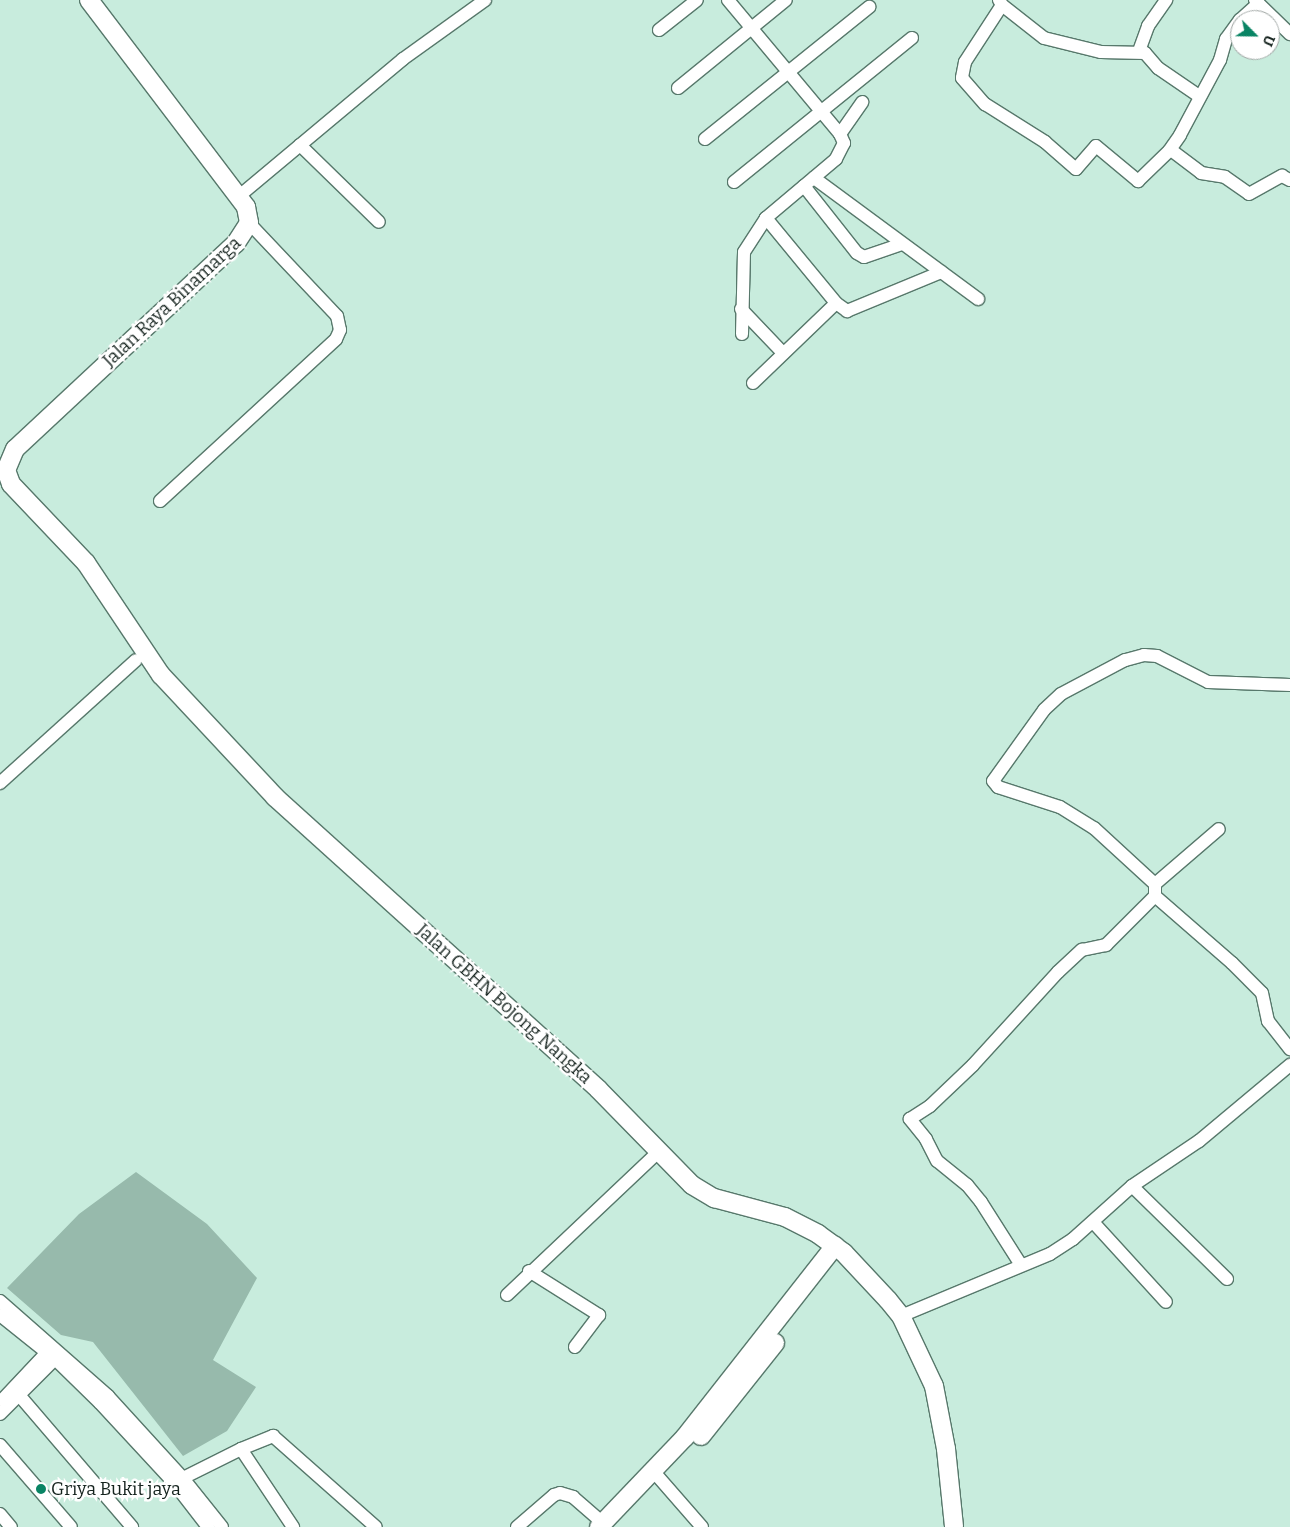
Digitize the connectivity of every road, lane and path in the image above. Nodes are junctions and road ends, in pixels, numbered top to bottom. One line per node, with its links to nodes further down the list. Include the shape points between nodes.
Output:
1 (89, 0): 28 (street, Jalan Raya Binamarga)
2 (484, 0): 23 (street, via 403,59)
3 (697, 0): 10 (street)
4 (728, 0): 11 (street)
5 (786, 0): 11 (street)
6 (1166, 0): 15 (street, via 1148,26)
7 (1001, 2): 15 (street, via 1044,38 1101,52); 24 (street, via 961,73 985,104 1045,142 1076,169 1096,146 1141,181)
8 (1257, 2): 13 (street)
9 (869, 6): 16 (street)
10 (659, 30)
11 (751, 30): 16 (street); 17 (street)
12 (1230, 34): 18 (street, via 1220,60)
13 (1290, 34)
14 (912, 38): 20 (street)
15 (1139, 51): 18 (street, via 1151,58 1165,74)
16 (787, 73): 20 (street); 22 (street)
17 (678, 88)
18 (1199, 96): 24 (street)
19 (862, 102): 21 (street)
20 (819, 112): 21 (street); 26 (street)
21 (840, 134): 27 (street, via 844,143 842,153)
22 (705, 139)
23 (300, 145): 28 (street); 30 (street)
24 (1171, 150): 25 (street, via 1201,173 1225,176 1249,194 1282,176)
25 (1290, 180)
26 (734, 182)
27 (809, 182): 29 (street); 32 (street); 32 (street, via 857,254 864,257)
28 (238, 197): 31 (street, Jalan Raya Binamarga, via 246,207)
29 (766, 218): 35 (street); 36 (street, via 744,252)
30 (379, 222)
31 (249, 223): 40 (street, Jalan Raya Binamarga, via 236,243 15,449); 41 (street, via 337,316 340,330 336,339)
32 (901, 244): 33 (street)
33 (941, 272): 34 (street); 35 (street, via 853,310 841,309)
34 (978, 299)
35 (836, 303): 38 (street)
36 (741, 309): 37 (street); 38 (street)
37 (742, 334)
38 (784, 353): 39 (street)
39 (753, 383)
40 (3, 472): 49 (street, Jalan GBHN Bojong Nangka, via 17,493 86,563 161,675 275,797 598,1089)
41 (160, 501)
42 (136, 660): 44 (street)
43 (1290, 685): 46 (street, via 1208,682 1157,656 1138,656 1061,694 994,777 998,788 1048,802 1076,815)
44 (0, 783)
45 (1219, 830): 46 (street)
46 (1155, 890): 47 (street, via 1262,993 1268,1021); 53 (street, via 1106,945 1082,950 973,1064 930,1106 910,1119 926,1139 937,1161 967,1185 981,1202)
47 (1290, 1049)
48 (1290, 1065): 50 (street, via 1198,1141)
49 (658, 1152): 52 (street, Jalan GBHN Bojong Nangka, via 702,1192 785,1217); 54 (street)
50 (1132, 1186): 51 (street); 55 (street)
51 (1093, 1222): 53 (street, via 1050,1254); 58 (street)
52 (839, 1249): 60 (street, Jalan GBHN Bojong Nangka); 67 (street, via 720,1413)
53 (1021, 1265): 60 (street)
54 (529, 1271): 56 (street); 61 (street, via 599,1315)
55 (1226, 1279)
56 (506, 1295)
57 (0, 1301): 62 (street)
58 (1166, 1302)
59 (0, 1315): 62 (street)
60 (901, 1316): 80 (street, Jalan GBHN Bojong Nangka, via 925,1363 941,1413)
61 (575, 1347)
62 (54, 1353): 63 (street); 68 (street, via 108,1396)
63 (8, 1396): 64 (street); 73 (street)
64 (0, 1414)
65 (0, 1445): 72 (street)
66 (241, 1449): 68 (street); 76 (street); 77 (street, via 273,1436)
67 (657, 1477): 70 (street); 79 (street)
68 (178, 1480): 74 (street); 75 (street)
69 (0, 1514): 71 (street)
70 (605, 1526): 78 (street, via 573,1497 560,1493 554,1494)
71 (11, 1527)
72 (71, 1527)
73 (132, 1527)
74 (208, 1527)
75 (222, 1527)
76 (293, 1527)
77 (376, 1527)
78 (517, 1527)
79 (702, 1527)
80 (954, 1527)

